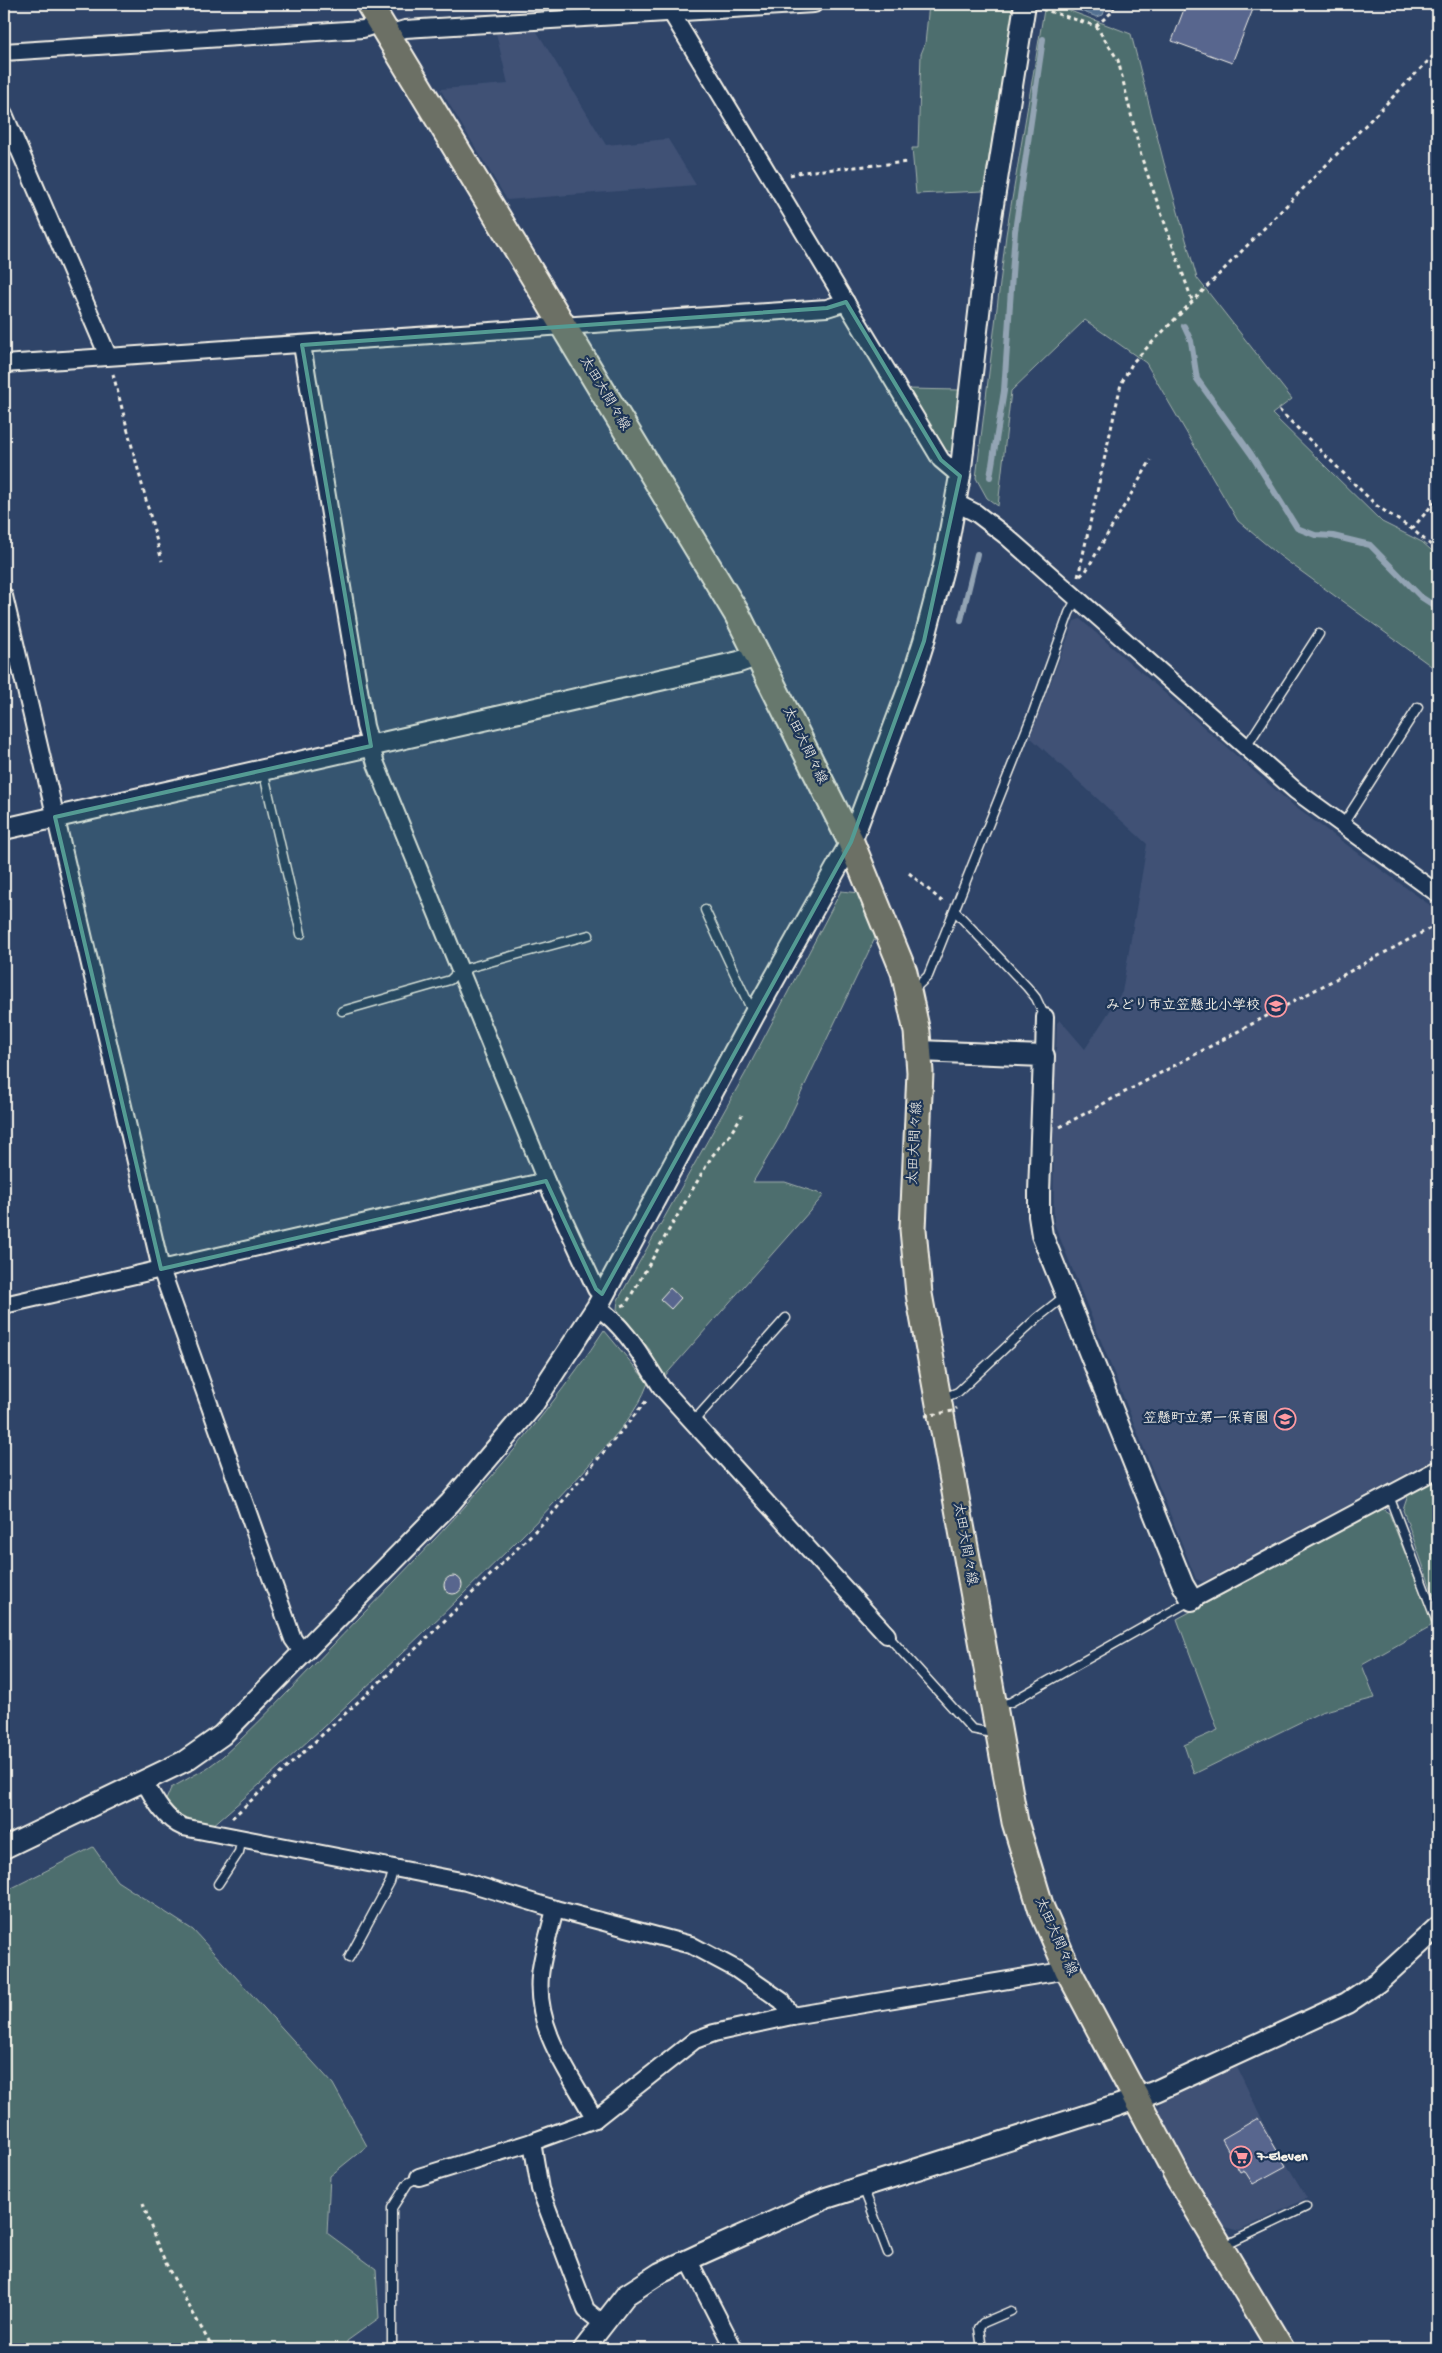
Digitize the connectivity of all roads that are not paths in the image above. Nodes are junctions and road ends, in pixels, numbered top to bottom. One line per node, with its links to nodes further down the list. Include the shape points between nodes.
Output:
1 (814, 4): 3 (street)
2 (1025, 4): 12 (street, via 988,236)
3 (669, 8): 4 (street, via 405,29); 7 (street)
4 (379, 21): 5 (street, via 362,29); 8 (main road, 太田大間々線)
5 (4, 52)
6 (4, 114): 10 (street)
7 (846, 302): 8 (street, via 827,308); 12 (street, via 941,460)
8 (563, 325): 9 (street); 17 (main road, 太田大間々線)
9 (302, 345): 10 (street); 19 (street, via 365,726)
10 (108, 356): 11 (street)
11 (4, 364)
12 (960, 476): 13 (street)
13 (956, 502): 14 (street, via 989,522); 25 (street, via 924,641)
14 (1072, 594): 20 (street); 28 (lane, via 1069,613 1031,718)
15 (4, 596): 22 (street)
16 (1320, 634): 20 (lane)
17 (759, 655): 19 (street); 25 (main road, 太田大間々線)
18 (1418, 707): 23 (lane)
19 (371, 746): 21 (street); 31 (street)
20 (1246, 747): 23 (street)
21 (263, 770): 22 (street); 29 (lane)
22 (55, 817): 24 (street); 39 (street)
23 (1342, 826): 26 (street)
24 (4, 829)
25 (851, 842): 32 (main road, 太田大間々線, via 894,945); 34 (street)
26 (1438, 894)
27 (704, 910): 34 (lane)
28 (955, 910): 32 (lane, via 928,976); 35 (lane, via 1027,987)
29 (301, 934)
30 (589, 935): 31 (lane)
31 (460, 970): 33 (lane, via 450,980); 38 (street)
32 (910, 993): 36 (main road, 太田大間々線)
33 (342, 1011)
34 (754, 1015): 41 (street)
35 (1045, 1017): 37 (street)
36 (919, 1051): 37 (street); 44 (main road, 太田大間々線, via 913,1229 919,1294)
37 (1044, 1056): 40 (street, via 1039,1216 1042,1235)
38 (546, 1181): 39 (street); 41 (street)
39 (161, 1269): 42 (street); 51 (street, via 293,1639)
40 (1065, 1296): 44 (lane, via 958,1392 948,1397); 48 (street, via 1183,1585)
41 (605, 1302): 45 (street, via 662,1388); 51 (street, via 532,1406 450,1503)
42 (4, 1305)
43 (786, 1318): 45 (lane)
44 (940, 1408): 52 (main road, 太田大間々線)
45 (693, 1422): 50 (street)
46 (1438, 1469): 47 (street)
47 (1388, 1496): 48 (street); 49 (lane)
48 (1192, 1600): 52 (lane, via 1011,1702)
49 (1438, 1625)
50 (887, 1635): 53 (lane, via 972,1729)
51 (303, 1653): 54 (street, via 222,1735 191,1758)
52 (993, 1706): 53 (main road, 太田大間々線)
53 (999, 1730): 62 (main road, 太田大間々線, via 1025,1859 1041,1908)
54 (144, 1782): 55 (street, via 175,1823); 56 (street)
55 (242, 1838): 57 (street); 58 (lane, via 239,1852)
56 (4, 1848)
57 (394, 1868): 59 (street, via 466,1882); 61 (lane, via 390,1882)
58 (218, 1884)
59 (555, 1909): 63 (street, via 691,1945 736,1969 782,2001); 65 (street, via 540,1974 539,1995 544,2024)
60 (1438, 1928): 64 (street, via 1378,1982 1347,2003)
61 (349, 1958)
62 (1068, 1970): 63 (street); 64 (main road, 太田大間々線)
63 (792, 2016): 65 (street, via 695,2040)
64 (1137, 2099): 68 (street); 70 (main road, 太田大間々線)
65 (595, 2119): 66 (street)
66 (532, 2142): 67 (street); 74 (street, via 540,2189 586,2310)
67 (419, 2177): 75 (lane, via 408,2183 392,2208)
68 (862, 2185): 71 (lane); 72 (street)
69 (1306, 2207): 70 (lane)
70 (1220, 2248): 79 (main road, 太田大間々線)
71 (888, 2253)
72 (688, 2259): 74 (street, via 639,2285); 77 (street)
73 (1011, 2311): 78 (lane, via 983,2323 979,2328)
74 (602, 2323): 76 (street)
75 (392, 2349)
76 (584, 2349)
77 (734, 2349)
78 (982, 2349)
79 (1281, 2349)

